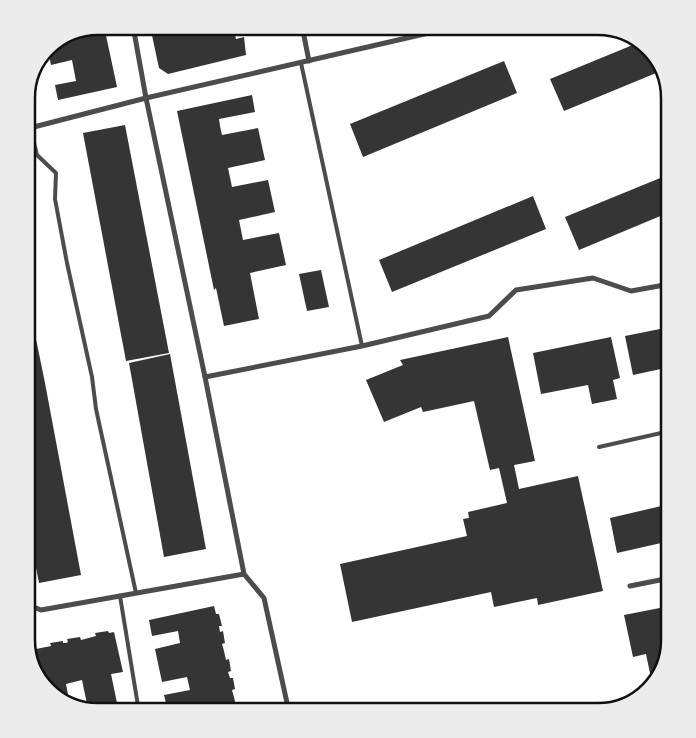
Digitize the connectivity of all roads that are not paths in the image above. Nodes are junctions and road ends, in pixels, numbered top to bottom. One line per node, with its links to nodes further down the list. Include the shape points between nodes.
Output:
1 (135, 35): 6 (street)
2 (304, 35): 4 (street)
3 (421, 35): 4 (street)
4 (309, 61): 5 (street)
5 (301, 63): 6 (street); 10 (lane)
6 (146, 98): 7 (street); 11 (street)
7 (35, 127)
8 (35, 149): 17 (lane, via 56,173 55,199)
9 (661, 286): 10 (street, via 631,291 593,278 516,290 489,316)
10 (362, 346): 11 (street)
11 (205, 377): 14 (street)
12 (661, 433): 13 (lane)
13 (599, 446)
14 (244, 574): 17 (street); 21 (street, via 264,598)
15 (661, 580): 16 (street)
16 (630, 586)
17 (136, 593): 18 (street)
18 (120, 596): 19 (street, via 41,610); 20 (lane)
19 (35, 608)
20 (138, 703)
21 (287, 703)

